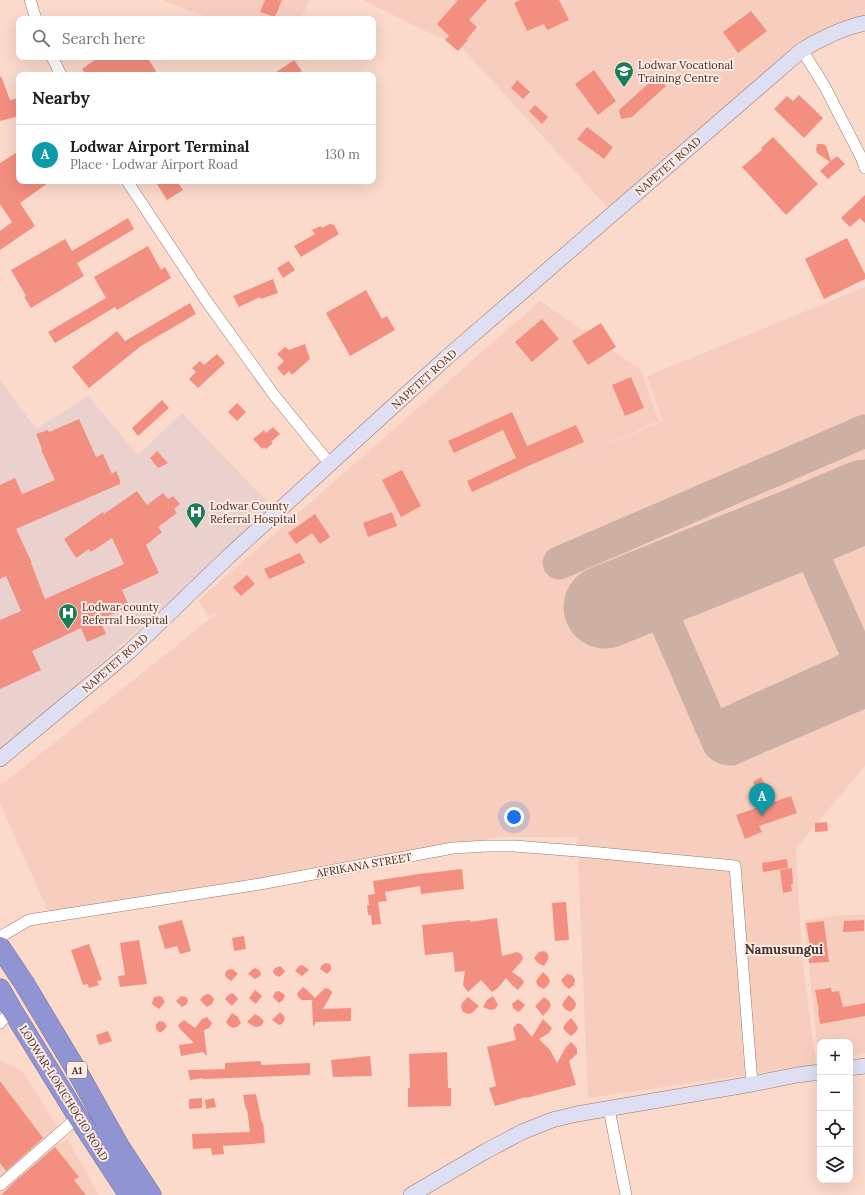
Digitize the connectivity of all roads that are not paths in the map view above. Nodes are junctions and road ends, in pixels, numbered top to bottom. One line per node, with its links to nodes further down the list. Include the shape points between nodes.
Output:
1 (30, 0): 2 (street)
2 (35, 16)
3 (865, 23): 4 (main road, NAPETET ROAD, via 825,37)
4 (802, 50): 7 (street, via 825,87); 9 (main road, NAPETET ROAD, via 446,358)
5 (54, 60): 6 (street)
6 (60, 72)
7 (865, 168)
8 (129, 184): 9 (street, via 205,299 274,395)
9 (330, 464): 10 (main road, NAPETET ROAD, via 129,652)
10 (0, 759)
11 (0, 937): 18 (street, AFRIKANA STREET, via 29,920 260,884 453,848 514,846 735,866)
12 (0, 947): 23 (highway, LODWAR-LOKICHOGIO ROAD / A1)
13 (0, 989): 14 (highway, LODWAR-LOKICHOGIO ROAD / A1)
14 (6, 1016): 20 (highway, LODWAR-LOKICHOGIO ROAD / A1)
15 (865, 1066): 16 (main road)
16 (853, 1068)
17 (817, 1072): 18 (main road)
18 (752, 1084): 19 (main road)
19 (609, 1109): 24 (main road, via 564,1117 538,1125); 25 (street)
20 (78, 1117): 21 (street); 22 (highway, LODWAR-LOKICHOGIO ROAD / A1)
21 (0, 1185)
22 (129, 1195)
23 (151, 1195)
24 (412, 1195)
25 (626, 1195)

